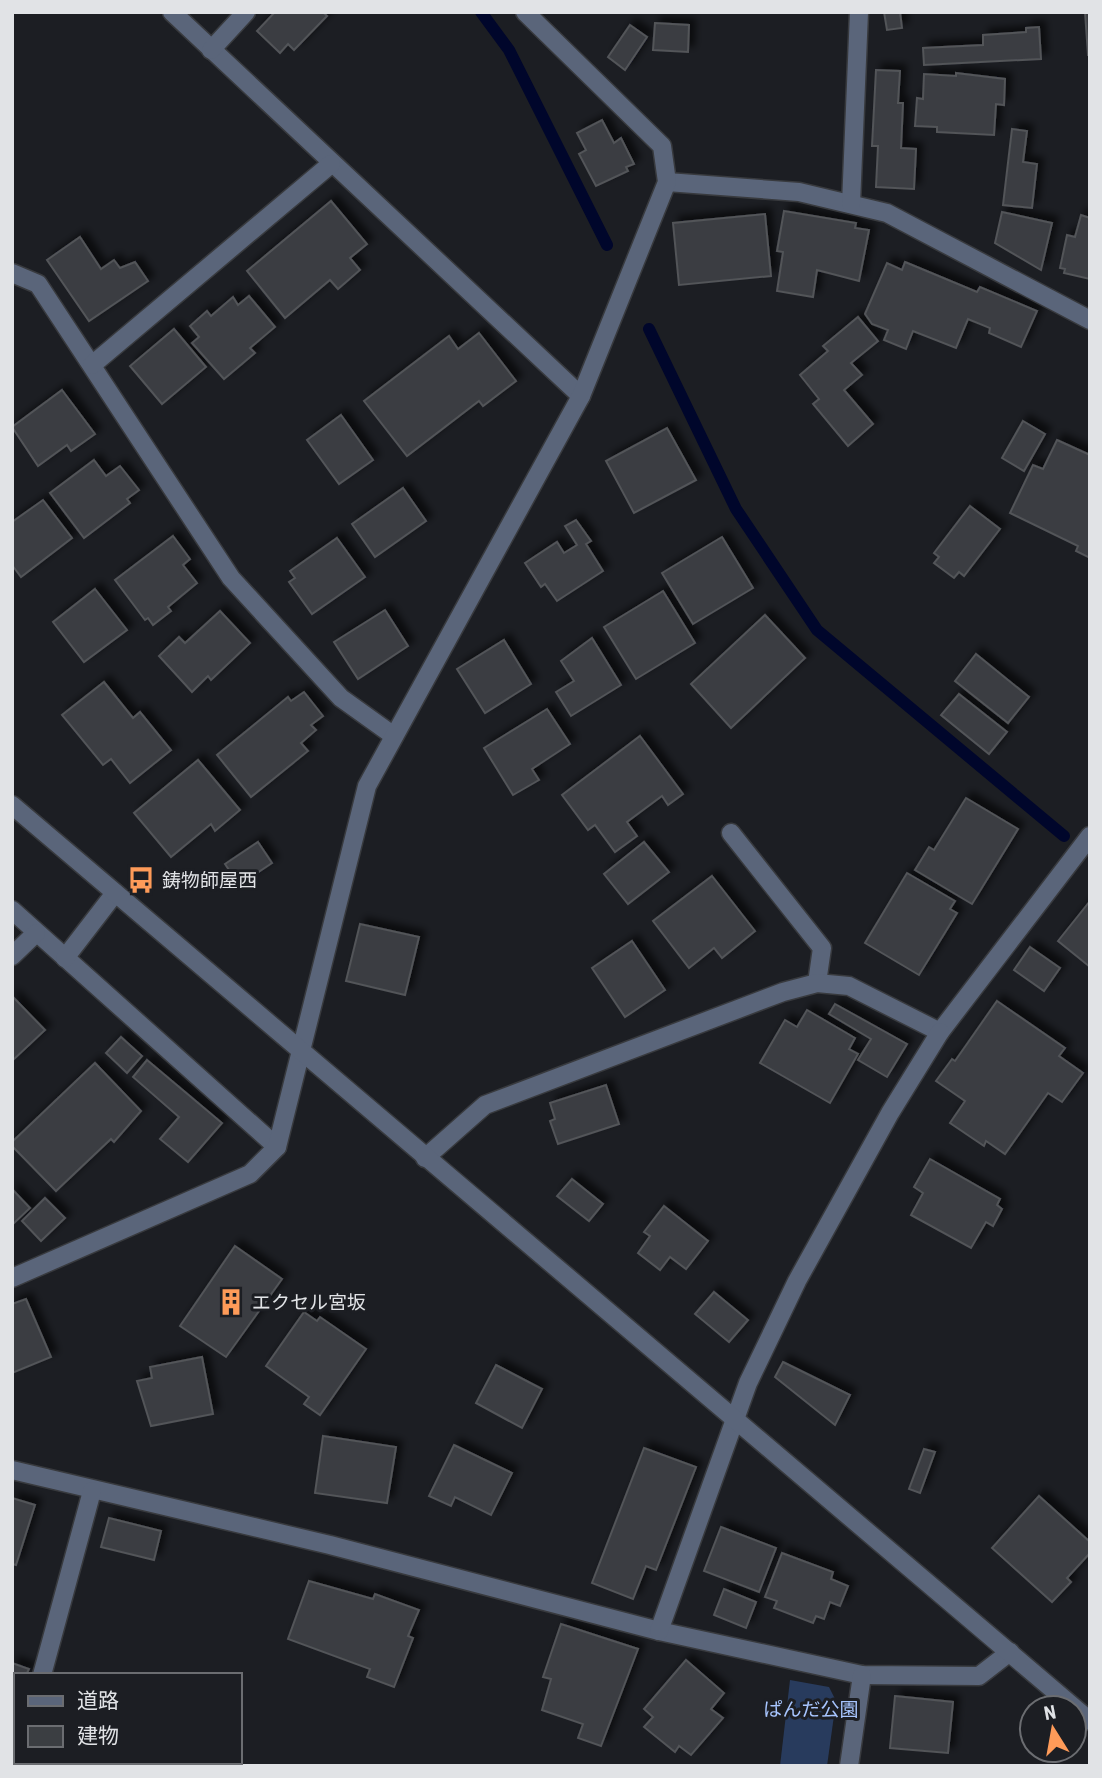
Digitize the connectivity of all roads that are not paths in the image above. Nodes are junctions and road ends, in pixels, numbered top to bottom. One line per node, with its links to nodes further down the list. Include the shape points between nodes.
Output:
1 (172, 12): 5 (street)
2 (246, 12): 5 (street)
3 (525, 12): 7 (street, via 662,146)
4 (859, 12): 8 (street)
5 (211, 50): 6 (street)
6 (331, 164): 11 (street); 12 (street)
7 (667, 182): 8 (street, via 799,192); 12 (street)
8 (851, 204): 10 (street, via 887,213)
9 (12, 273): 11 (street, via 38,284)
10 (1090, 320)
11 (92, 365): 13 (street, via 231,578 341,698)
12 (581, 396): 13 (street)
13 (394, 736): 24 (street, via 367,786)
14 (12, 805): 17 (street)
15 (731, 833): 22 (street, via 822,948)
16 (1090, 836): 23 (street)
17 (115, 893): 21 (street); 24 (street)
18 (12, 910): 19 (street)
19 (36, 933): 20 (street); 21 (street)
20 (12, 956)
21 (65, 958): 25 (street)
22 (817, 983): 23 (street, via 849,986); 26 (street, via 485,1105)
23 (940, 1032): 28 (street, via 797,1281 748,1383)
24 (301, 1051): 25 (street); 26 (street)
25 (277, 1147): 27 (street, via 250,1174)
26 (425, 1157): 28 (street)
27 (12, 1278)
28 (735, 1422): 31 (street); 32 (street)
29 (12, 1470): 30 (street)
30 (92, 1491): 31 (street, via 330,1545); 33 (street)
31 (659, 1631): 34 (street)
32 (1010, 1652): 34 (street, via 979,1676); 35 (street)
33 (43, 1673)
34 (862, 1675): 36 (street)
35 (1090, 1721)
36 (849, 1766)

